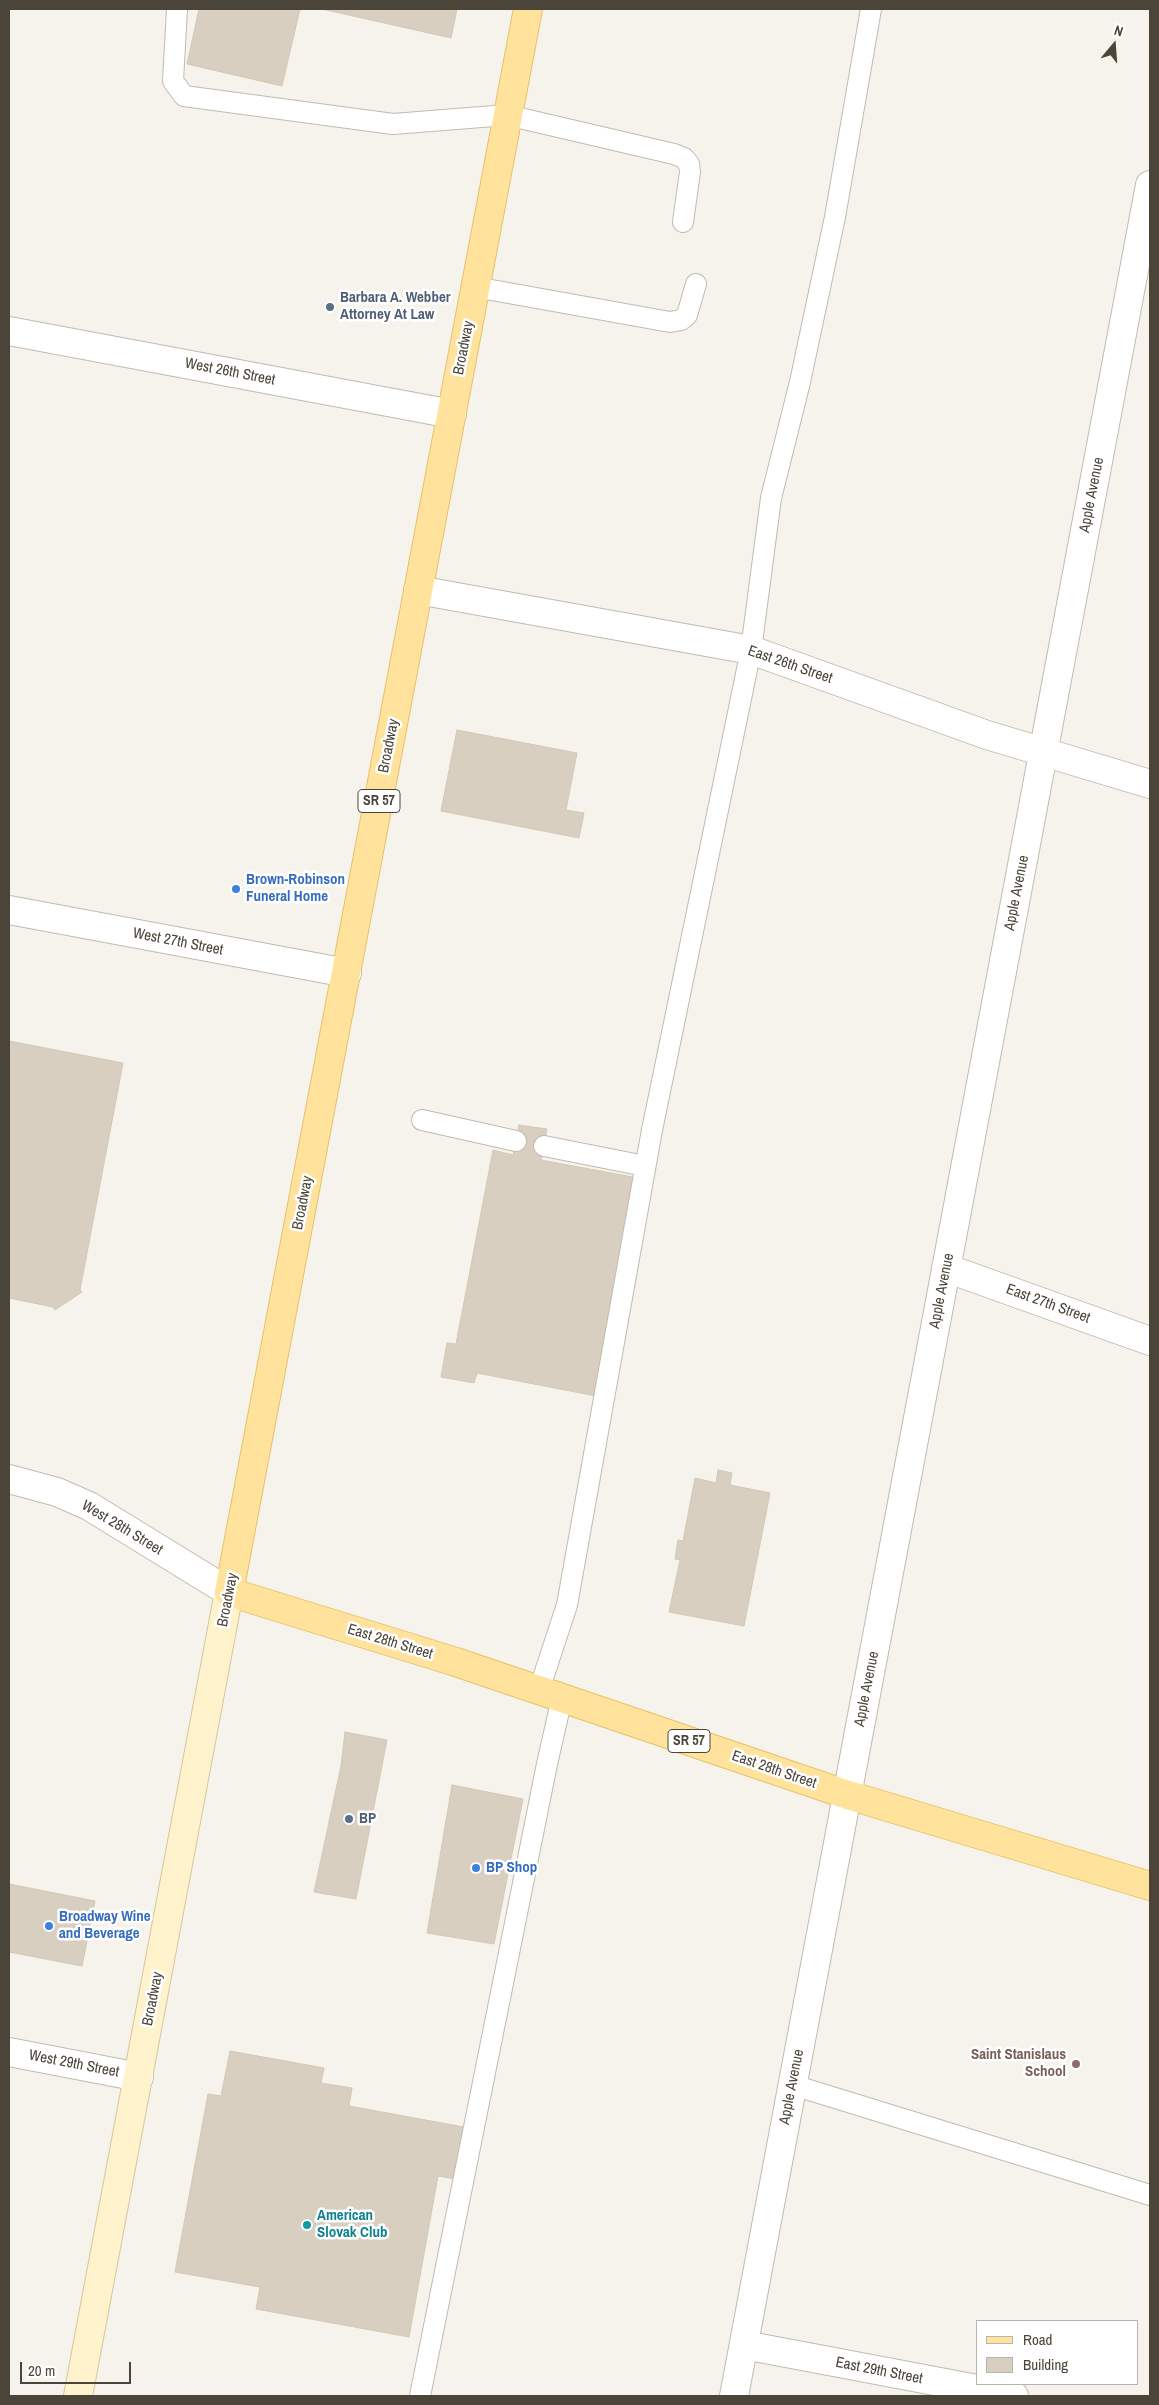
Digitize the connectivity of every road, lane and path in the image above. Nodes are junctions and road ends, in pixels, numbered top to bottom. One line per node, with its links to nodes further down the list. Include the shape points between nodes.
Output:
1 (177, 9): 4 (lane, via 173,81 184,96 393,124)
2 (528, 9): 4 (main road, Broadway / SR 57)
3 (871, 9): 12 (lane, via 835,217 800,382 771,498)
4 (507, 115): 6 (lane, via 684,158 690,172); 8 (main road, Broadway / SR 57)
5 (1150, 186): 13 (street, Apple Avenue)
6 (683, 222)
7 (696, 284): 8 (lane, via 686,315 681,320 670,322)
8 (475, 287): 10 (main road, Broadway / SR 57)
9 (9, 331): 10 (street, West 26th Street)
10 (452, 414): 11 (main road, Broadway / SR 57)
11 (418, 590): 12 (street, East 26th Street); 16 (main road, Broadway / SR 57)
12 (751, 650): 13 (street, East 26th Street, via 987,735); 20 (lane)
13 (1044, 751): 14 (street, East 26th Street); 21 (street, Apple Avenue)
14 (1150, 784)
15 (9, 910): 16 (street, West 27th Street)
16 (347, 973): 24 (main road, Broadway / SR 57)
17 (422, 1120): 18 (lane)
18 (516, 1141)
19 (544, 1146): 20 (lane)
20 (645, 1166): 25 (lane)
21 (946, 1268): 22 (street, East 27th Street); 26 (street, Apple Avenue)
22 (1150, 1341)
23 (9, 1479): 24 (street, West 28th Street, via 57,1492 89,1506)
24 (229, 1592): 25 (main road, East 28th Street / SR 57); 29 (main road, Broadway)
25 (551, 1694): 26 (main road, East 28th Street / SR 57); 34 (lane, via 545,1774)
26 (848, 1795): 27 (main road, East 28th Street / SR 57); 30 (street, Apple Avenue)
27 (1150, 1886)
28 (9, 2052): 29 (street, West 29th Street)
29 (138, 2077): 33 (main road, Broadway)
30 (793, 2085): 31 (lane); 32 (street, Apple Avenue)
31 (1150, 2194)
32 (744, 2345): 35 (street, Apple Avenue); 36 (street, East 29th Street)
33 (78, 2396)
34 (420, 2396)
35 (734, 2396)
36 (1014, 2396)

